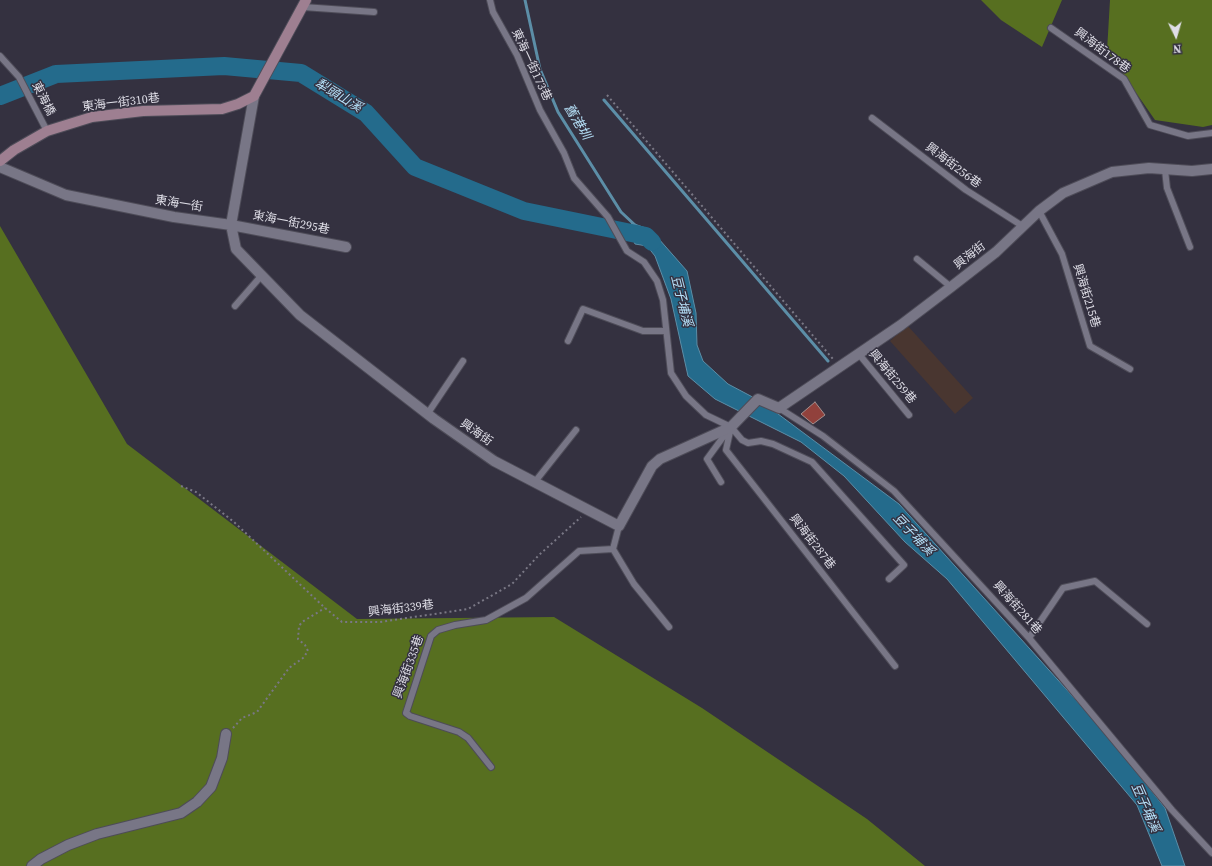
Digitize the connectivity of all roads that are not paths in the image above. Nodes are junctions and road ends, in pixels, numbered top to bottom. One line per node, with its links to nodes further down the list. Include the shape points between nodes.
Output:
1 (490, 0): 23 (lane, 東海一街173巷, via 493,12 517,55 540,110 564,153 574,178 608,218 627,251 644,262 657,281 663,300)
2 (304, 3): 3 (lane); 6 (street)
3 (374, 12)
4 (1051, 28): 9 (lane, 興海街178巷, via 1124,79 1150,125 1188,136)
5 (0, 56): 8 (lane, 東海橋, via 19,77)
6 (254, 96): 8 (street, 東海一街310巷, via 222,109 144,111 92,117); 15 (street)
7 (872, 118): 16 (lane, 興海街256巷, via 966,190)
8 (47, 131): 10 (street, 東海一街310巷)
9 (1212, 133)
10 (0, 161)
11 (0, 167): 15 (street, 東海一街, via 66,195 174,217)
12 (1212, 169): 13 (street, 興海街)
13 (1165, 170): 14 (street, 興海街, via 1149,168 1112,172 1063,193); 18 (lane, via 1167,188)
14 (1039, 211): 16 (street, 興海街); 27 (lane, 興海街215巷, via 1062,254 1090,346)
15 (231, 225): 17 (street, 東海一街295巷); 20 (street, 興海街, via 236,249)
16 (1024, 227): 21 (street, 興海街)
17 (346, 247)
18 (1190, 247)
19 (917, 259): 21 (lane)
20 (262, 275): 22 (lane); 29 (street, 興海街, via 300,315)
21 (951, 287): 25 (street, 興海街)
22 (235, 306)
23 (666, 331): 24 (lane, via 642,331 583,308); 31 (lane, via 671,374 686,396 706,415)
24 (568, 341)
25 (858, 354): 28 (street, 興海街); 30 (lane, 興海街259巷)
26 (462, 361): 29 (lane)
27 (1130, 369)
28 (779, 408): 31 (street, via 758,399); 40 (lane, 興海街281巷, via 823,436 894,491)
29 (428, 413): 34 (street, 興海街, via 494,461)
30 (909, 415)
31 (731, 427): 33 (lane, via 707,459); 35 (street, via 660,459 652,466); 37 (lane, via 742,440 773,444 812,462 904,565); 41 (lane, 興海街287巷, via 726,450)
32 (576, 430): 34 (lane)
33 (721, 482)
34 (534, 483): 35 (street, 興海街)
35 (619, 526): 36 (lane)
36 (613, 549): 39 (lane, via 634,584); 43 (lane, 興海街335巷, via 579,551 526,598 486,620 455,625 438,630 431,636 406,713 459,732 468,738)
37 (889, 579)
38 (1147, 624): 40 (lane, via 1095,581 1062,588)
39 (669, 627)
40 (1029, 638): 44 (lane, 興海街281巷, via 1172,810)
41 (895, 666)
42 (226, 734): 45 (street, via 222,758 211,787 197,802 181,813 97,834 68,845)
43 (490, 767)
44 (1212, 853)
45 (32, 866)

